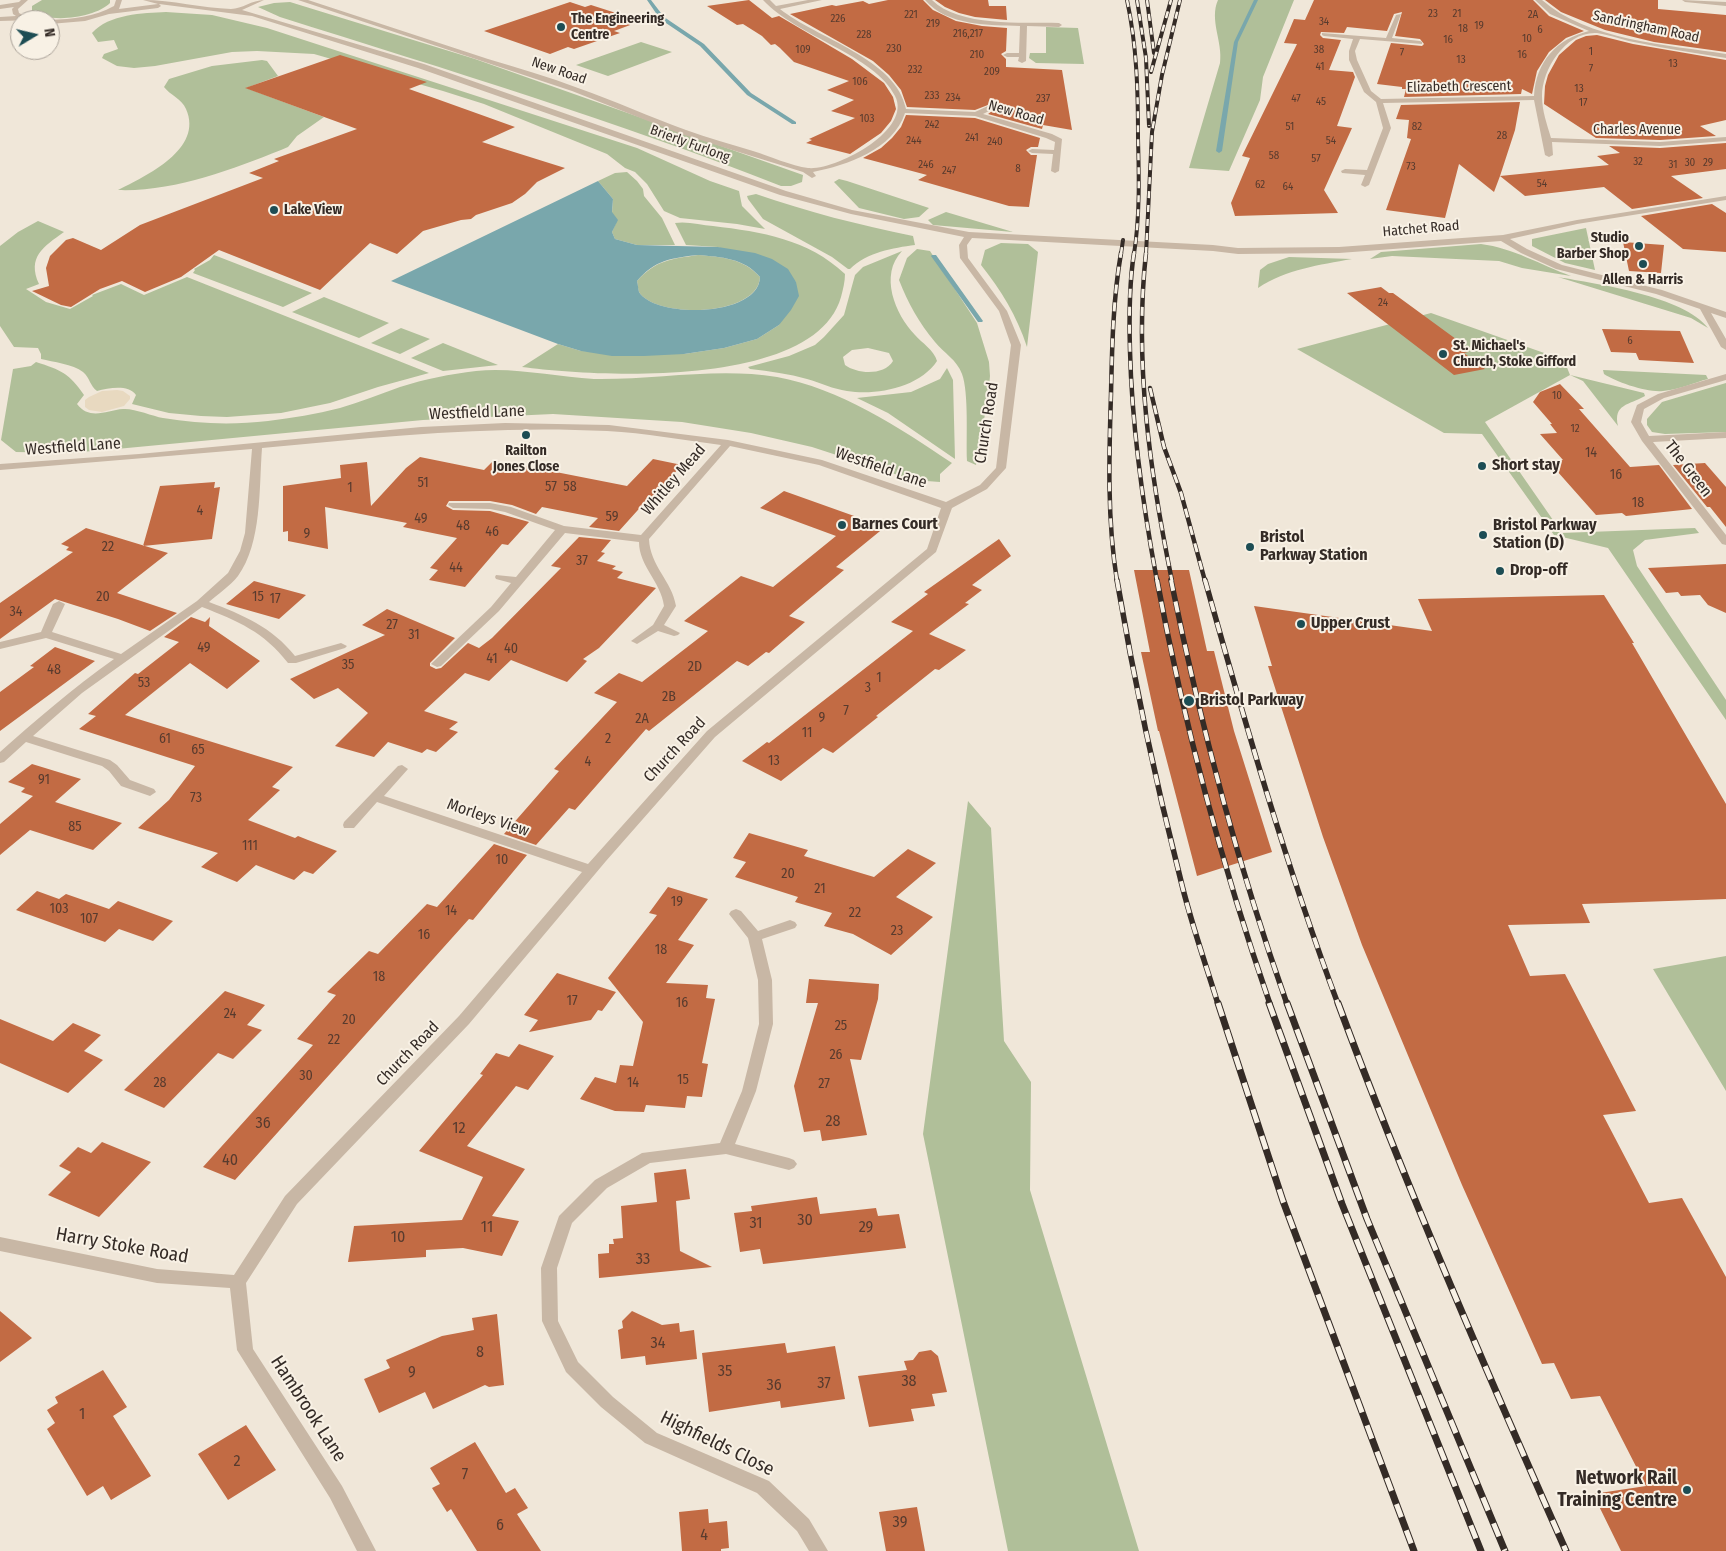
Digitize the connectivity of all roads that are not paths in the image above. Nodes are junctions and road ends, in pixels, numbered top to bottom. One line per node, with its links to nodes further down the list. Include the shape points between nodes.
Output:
1 (25, 0): 11 (street)
2 (119, 0): 19 (street)
3 (146, 0): 13 (street, Brierly Furlong)
4 (261, 0): 18 (street)
5 (301, 0): 35 (street, New Road, via 575,89 684,132 810,174 863,153 894,128)
6 (766, 0): 16 (street)
7 (819, 0): 16 (street)
8 (928, 0): 23 (street, via 932,8 955,17)
9 (1538, 0): 25 (street, Sandringham Road, via 1544,8)
10 (1685, 0): 12 (street)
11 (18, 4): 14 (street); 17 (street)
12 (1726, 4)
13 (173, 5): 15 (street, Brierly Furlong); 19 (street, Brierly Furlong)
14 (0, 7)
15 (208, 8): 18 (street, Brierly Furlong); 21 (street, Brierly Furlong, via 216,12)
16 (775, 8): 35 (street, via 796,24 880,73 895,90)
17 (15, 10)
18 (236, 10): 21 (street, Brierly Furlong)
19 (109, 12): 22 (street, Brierly Furlong, via 86,19)
20 (1399, 15): 28 (street)
21 (265, 18): 47 (street, Brierly Furlong, via 421,66 820,204)
22 (60, 21)
23 (1024, 24): 24 (street); 30 (street, via 1022,58)
24 (1059, 24)
25 (1595, 31): 31 (street, Sandringham Road); 32 (street, via 1570,39 1550,56 1541,76)
26 (1324, 34): 27 (street)
27 (1358, 37): 28 (street); 33 (street, via 1352,51 1354,60 1368,92)
28 (1388, 40): 29 (street)
29 (1420, 43)
30 (1007, 55)
31 (1726, 56)
32 (1538, 98): 33 (street, Elizabeth Crescent); 38 (street)
33 (1380, 101): 44 (street, via 1387,128)
34 (990, 107): 36 (street, New Road)
35 (902, 111): 36 (street, New Road)
36 (976, 114): 40 (street, New Road, via 1049,136 1059,141)
37 (1726, 139): 38 (street, Charles Avenue, via 1655,144)
38 (1549, 140): 41 (street)
39 (1032, 151): 40 (street)
40 (1057, 152): 42 (street)
41 (1549, 155)
42 (1055, 171)
43 (1345, 171): 44 (street)
44 (1370, 173): 45 (street)
45 (1365, 185)
46 (1726, 198): 48 (street, Hatchet Road, via 1577,222)
47 (968, 235): 49 (street, Brierly Furlong); 60 (street, Church Road, via 963,245 964,258 1003,311 1016,345 1001,468 992,482 978,492)
48 (1503, 238): 49 (street, Hatchet Road, via 1339,250 1238,252); 50 (street, via 1559,267)
49 (1116, 242)
50 (1704, 307): 51 (street); 52 (street)
51 (1726, 315)
52 (1726, 346)
53 (1726, 378): 55 (street, The Green, via 1662,396 1640,407 1636,422)
54 (1726, 435): 55 (street, The Green)
55 (1646, 439): 63 (street, The Green)
56 (728, 443): 57 (street, Westfield Lane, via 609,428 505,426 421,430); 60 (street, Westfield Lane, via 822,464); 62 (street, Whitley Mead)
57 (257, 447): 58 (street, Westfield Lane); 66 (street, via 253,513 245,551 233,575)
58 (0, 467)
59 (453, 505): 61 (street, Whitley Mead, via 507,509)
60 (947, 506): 82 (street, Church Road, via 932,550 711,734)
61 (562, 530): 62 (street, Whitley Mead); 65 (street)
62 (644, 539): 68 (street, Whitley Mead, via 645,558 666,588 670,602 668,612)
63 (1726, 542)
64 (500, 577): 65 (street)
65 (519, 581): 75 (street, via 495,609)
66 (201, 603): 73 (street, via 242,618 265,631 292,661); 74 (street)
67 (58, 604): 70 (street)
68 (658, 627): 69 (street); 71 (street, Whitley Mead)
69 (674, 633)
70 (46, 634): 72 (street); 74 (street)
71 (637, 641)
72 (0, 646)
73 (340, 646)
74 (122, 658): 76 (street, via 78,690)
75 (437, 664)
76 (23, 738): 77 (street); 79 (street, via 106,763 116,769 121,780)
77 (0, 759)
78 (402, 769): 80 (street)
79 (150, 792)
80 (375, 797): 81 (street); 82 (street, Morleys View)
81 (349, 825)
82 (591, 870): 89 (street, Church Road, via 464,1020 291,1200)
83 (736, 914): 85 (street)
84 (790, 925): 85 (street)
85 (755, 937): 86 (street, via 765,980 766,1024 749,1091)
86 (726, 1148): 87 (street, Highfields Close); 91 (street, Highfields Close, via 647,1157 601,1184 565,1220 549,1268 550,1321 572,1367 607,1402 651,1438 763,1487 803,1525)
87 (789, 1164)
88 (0, 1244): 89 (street, Harry Stoke Road, via 157,1276)
89 (238, 1282): 90 (street, Hambrook Lane, via 245,1350 336,1492)
90 (367, 1551)
91 (819, 1551)

